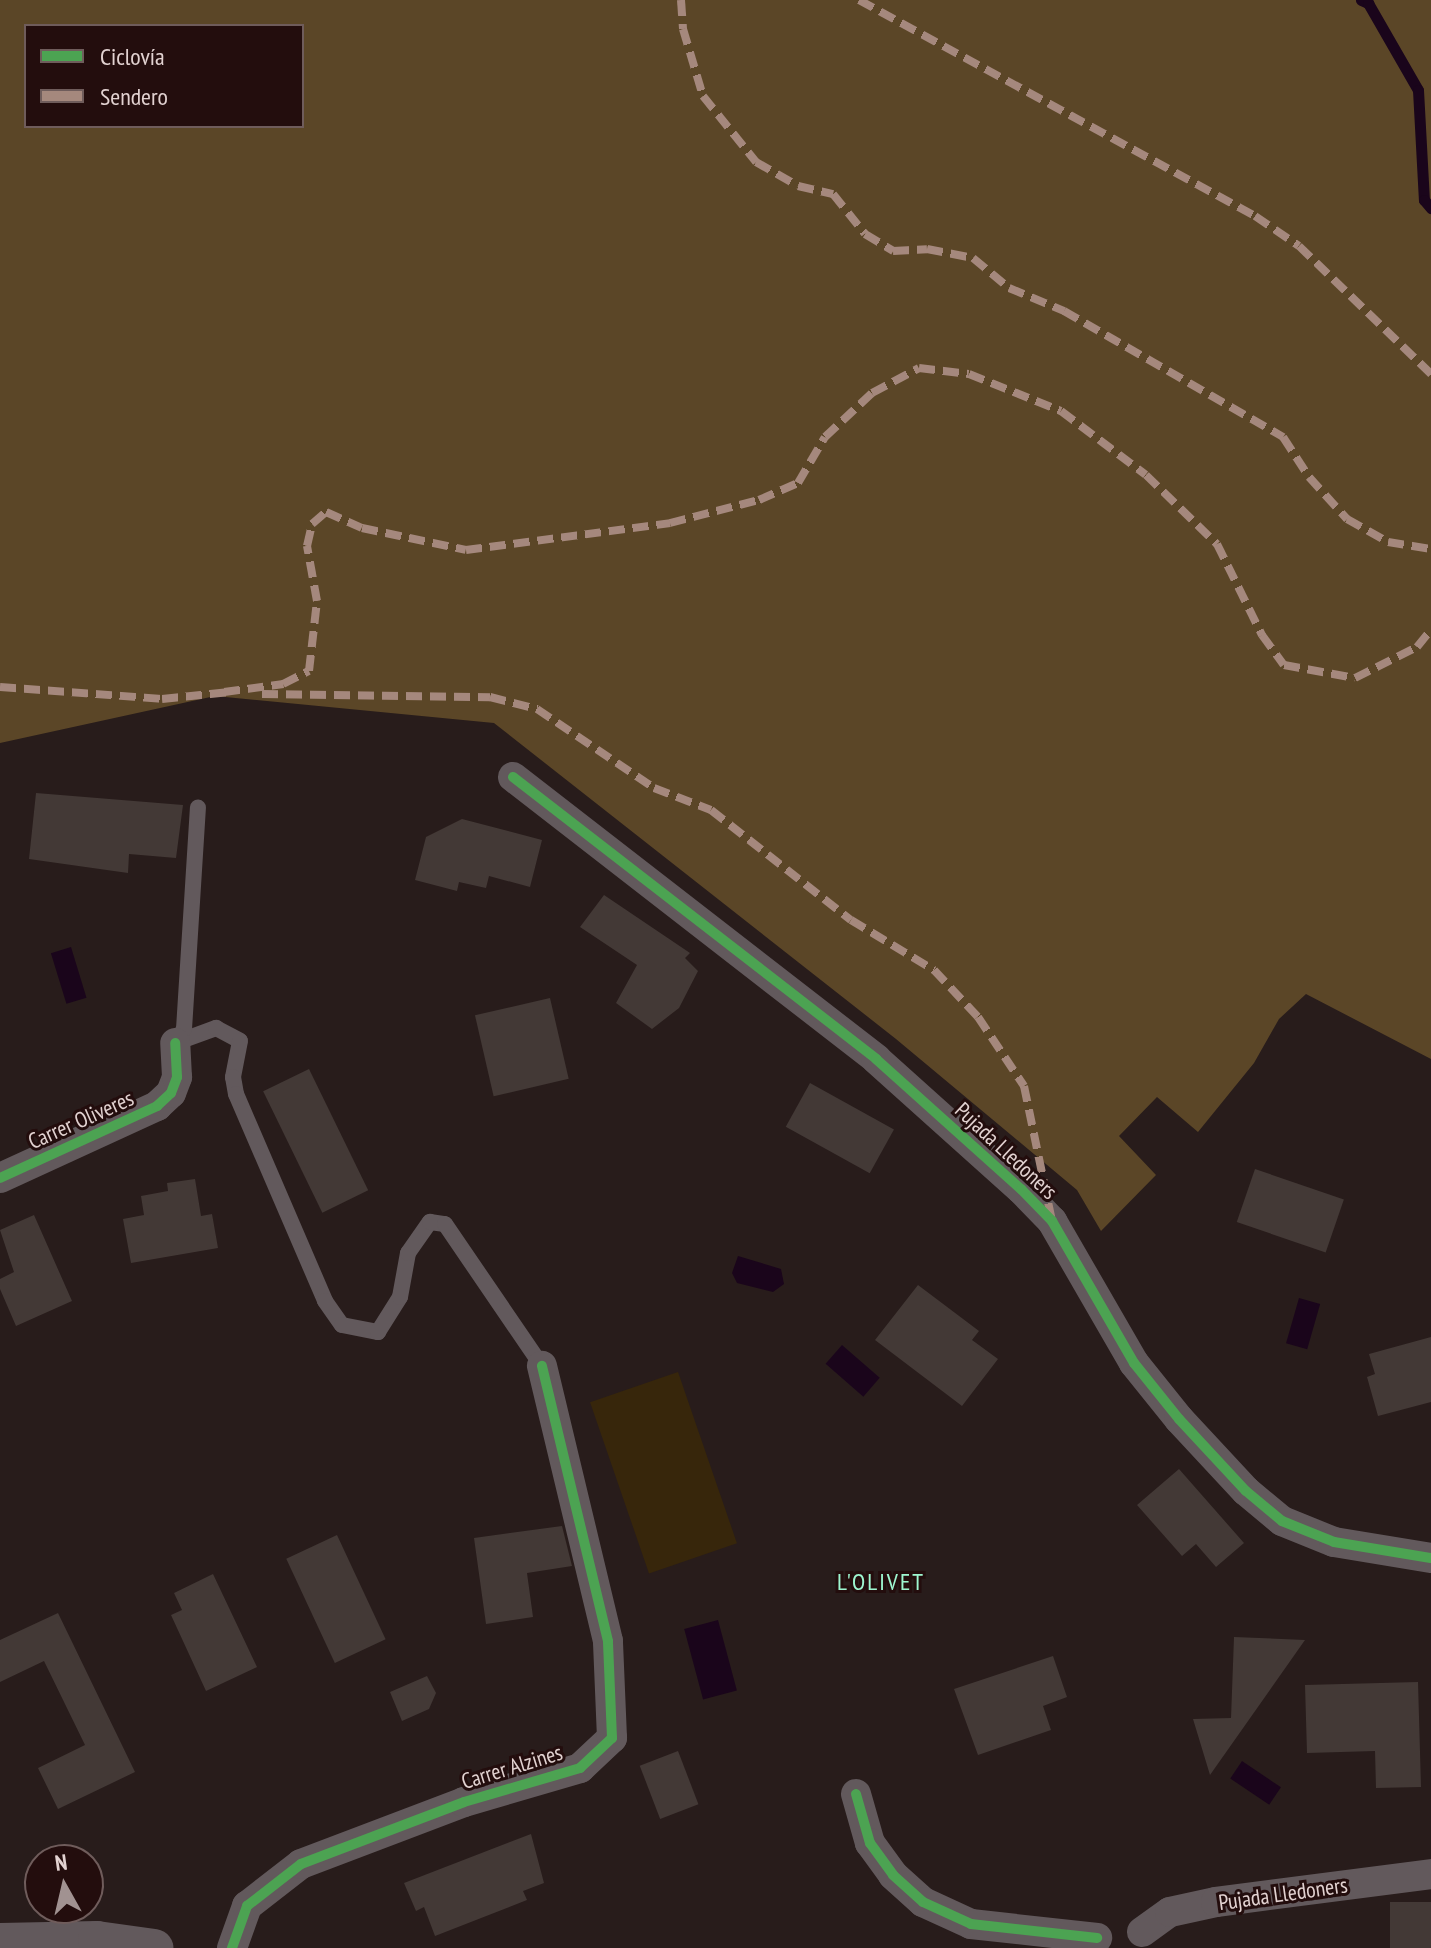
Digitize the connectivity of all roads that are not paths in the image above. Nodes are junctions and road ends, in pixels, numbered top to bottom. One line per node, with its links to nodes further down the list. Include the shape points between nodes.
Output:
1 (513, 777): 6 (street, Pujada Lledoners, via 876,1059 1021,1189 1052,1221 1134,1363 1246,1491 1282,1521 1334,1542)
2 (198, 807): 3 (lane, via 184,1029)
3 (175, 1043): 4 (street, Carrer Oliveres, via 177,1077 171,1093 157,1106); 5 (lane, via 216,1028 240,1041 233,1077 236,1094 325,1301 342,1325 378,1332 400,1297 408,1253 430,1222 445,1224)
4 (0, 1178)
5 (542, 1366): 13 (street, Carrer Alzines, via 608,1641 612,1738 580,1768 464,1802 301,1864 247,1906)
6 (1431, 1558)
7 (856, 1794): 11 (street, Pujada Lledoners, via 870,1843 893,1875 923,1902 971,1924)
8 (1431, 1874): 9 (street, Pujada Lledoners, via 1170,1912)
9 (1150, 1940): 11 (street, Pujada Lledoners, via 1119,1928)
10 (0, 1942): 12 (street, via 97,1940)
11 (1093, 1943)
12 (154, 1948)
13 (232, 1948)

